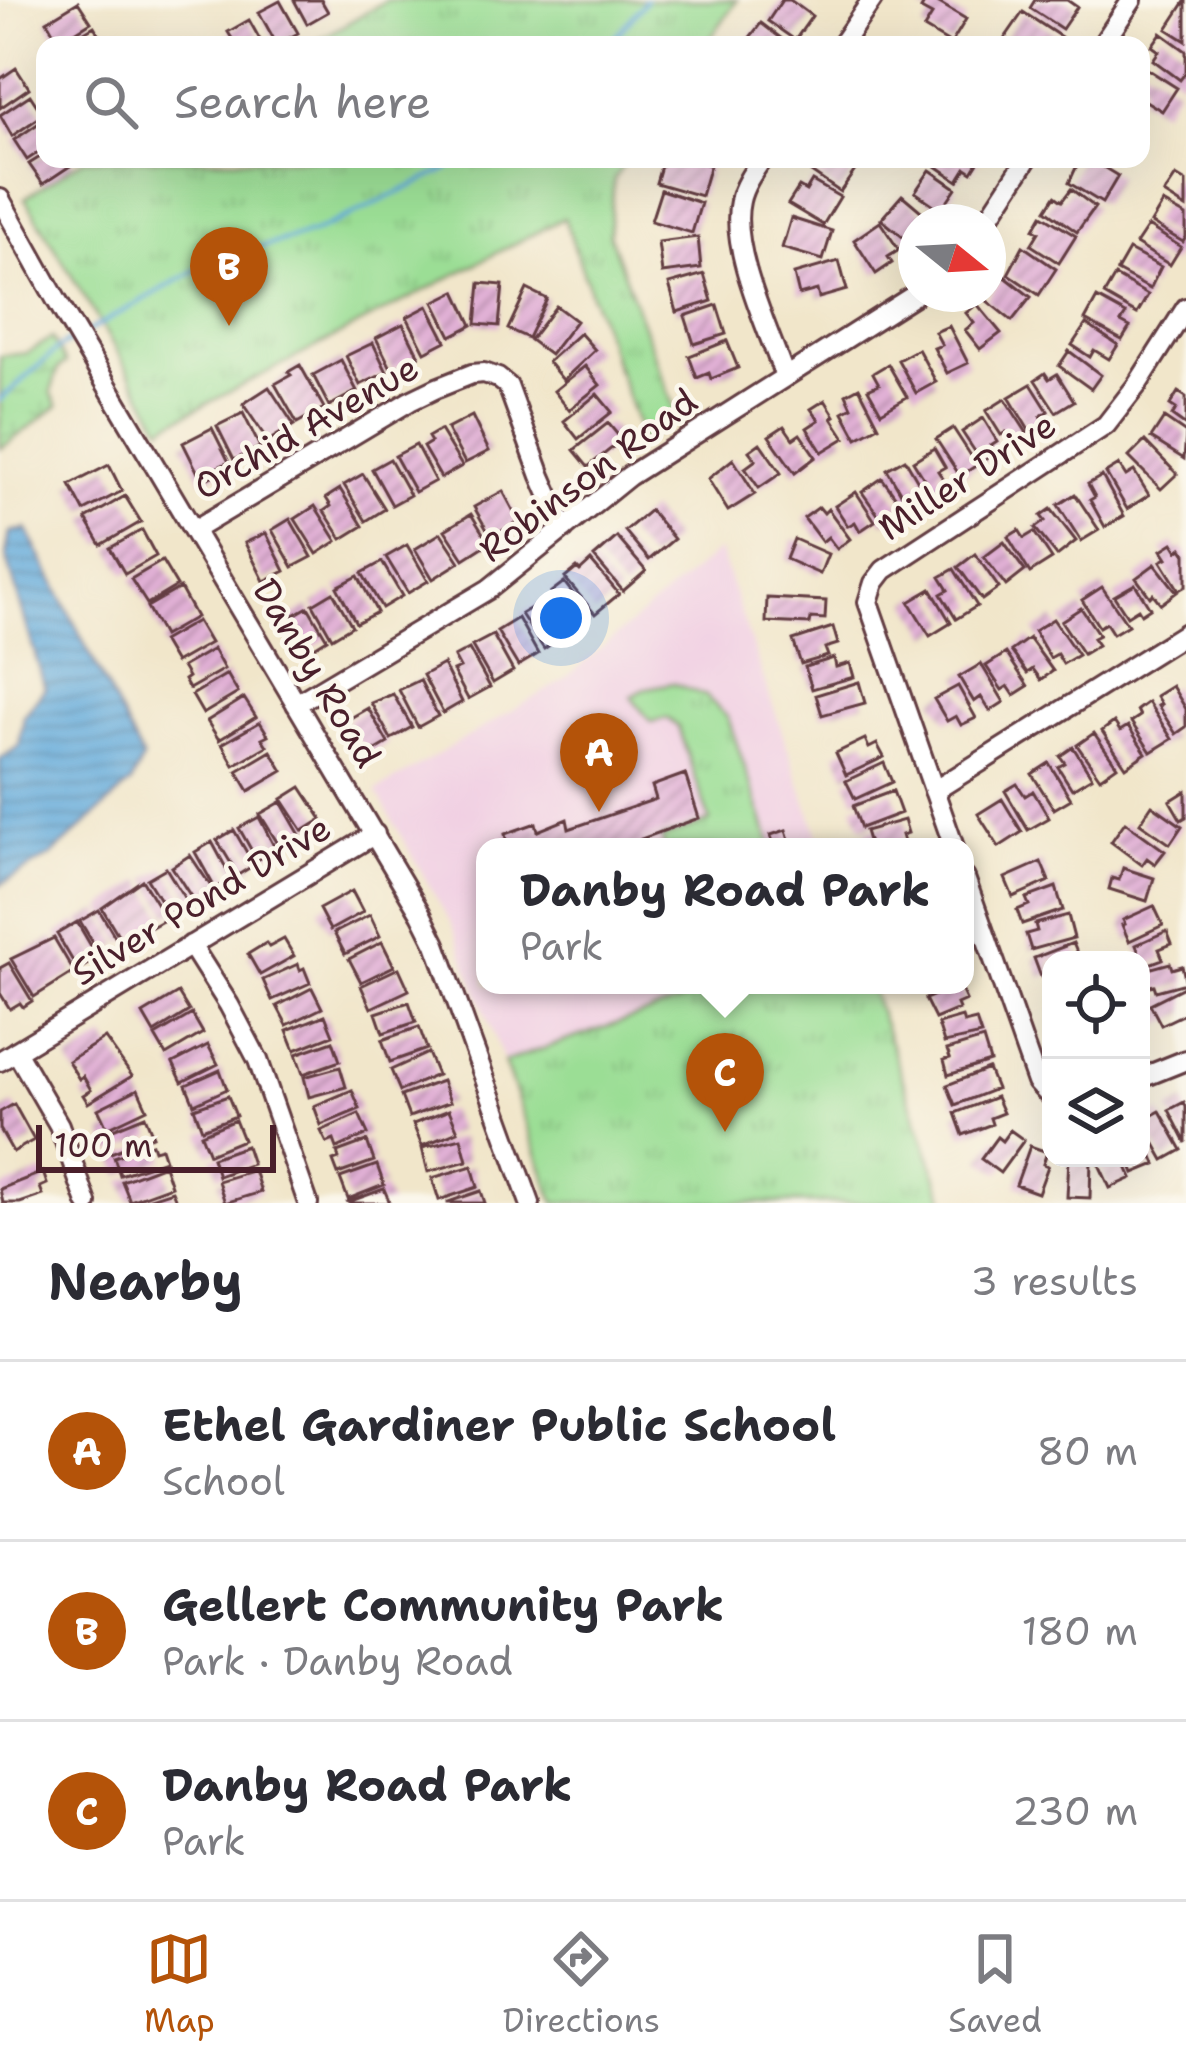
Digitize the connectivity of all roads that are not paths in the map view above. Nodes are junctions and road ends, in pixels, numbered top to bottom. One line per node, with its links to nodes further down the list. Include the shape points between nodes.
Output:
1 (872, 0): 3 (street)
2 (1132, 0): 4 (street)
3 (847, 36)
4 (1108, 36)
5 (757, 168): 11 (street, via 738,226)
6 (1022, 168): 8 (street)
7 (0, 200): 13 (street, Danby Road)
8 (998, 204)
9 (898, 305): 11 (street, Robinson Road)
10 (1186, 308): 16 (street, Miller Drive, via 1106,424 874,584 868,602)
11 (785, 377): 12 (street, Robinson Road, via 629,476)
12 (564, 529): 13 (street, Orchid Avenue, via 508,386 484,374 410,401); 15 (street, Robinson Road, via 490,590)
13 (194, 530): 15 (street, Danby Road)
14 (1186, 633): 16 (street)
15 (296, 704): 17 (street, Danby Road)
16 (934, 791): 18 (street, Miller Drive)
17 (375, 834): 20 (street, Silver Pond Drive); 27 (street, Danby Road, via 436,944)
18 (951, 838)
19 (974, 904): 24 (street)
20 (191, 945): 21 (street, Silver Pond Drive); 26 (street, via 258,1060)
21 (8, 1056): 25 (street, via 59,1125)
22 (1186, 1060): 23 (street)
23 (1150, 1074)
24 (1042, 1087)
25 (88, 1203)
26 (308, 1203)
27 (530, 1203)

